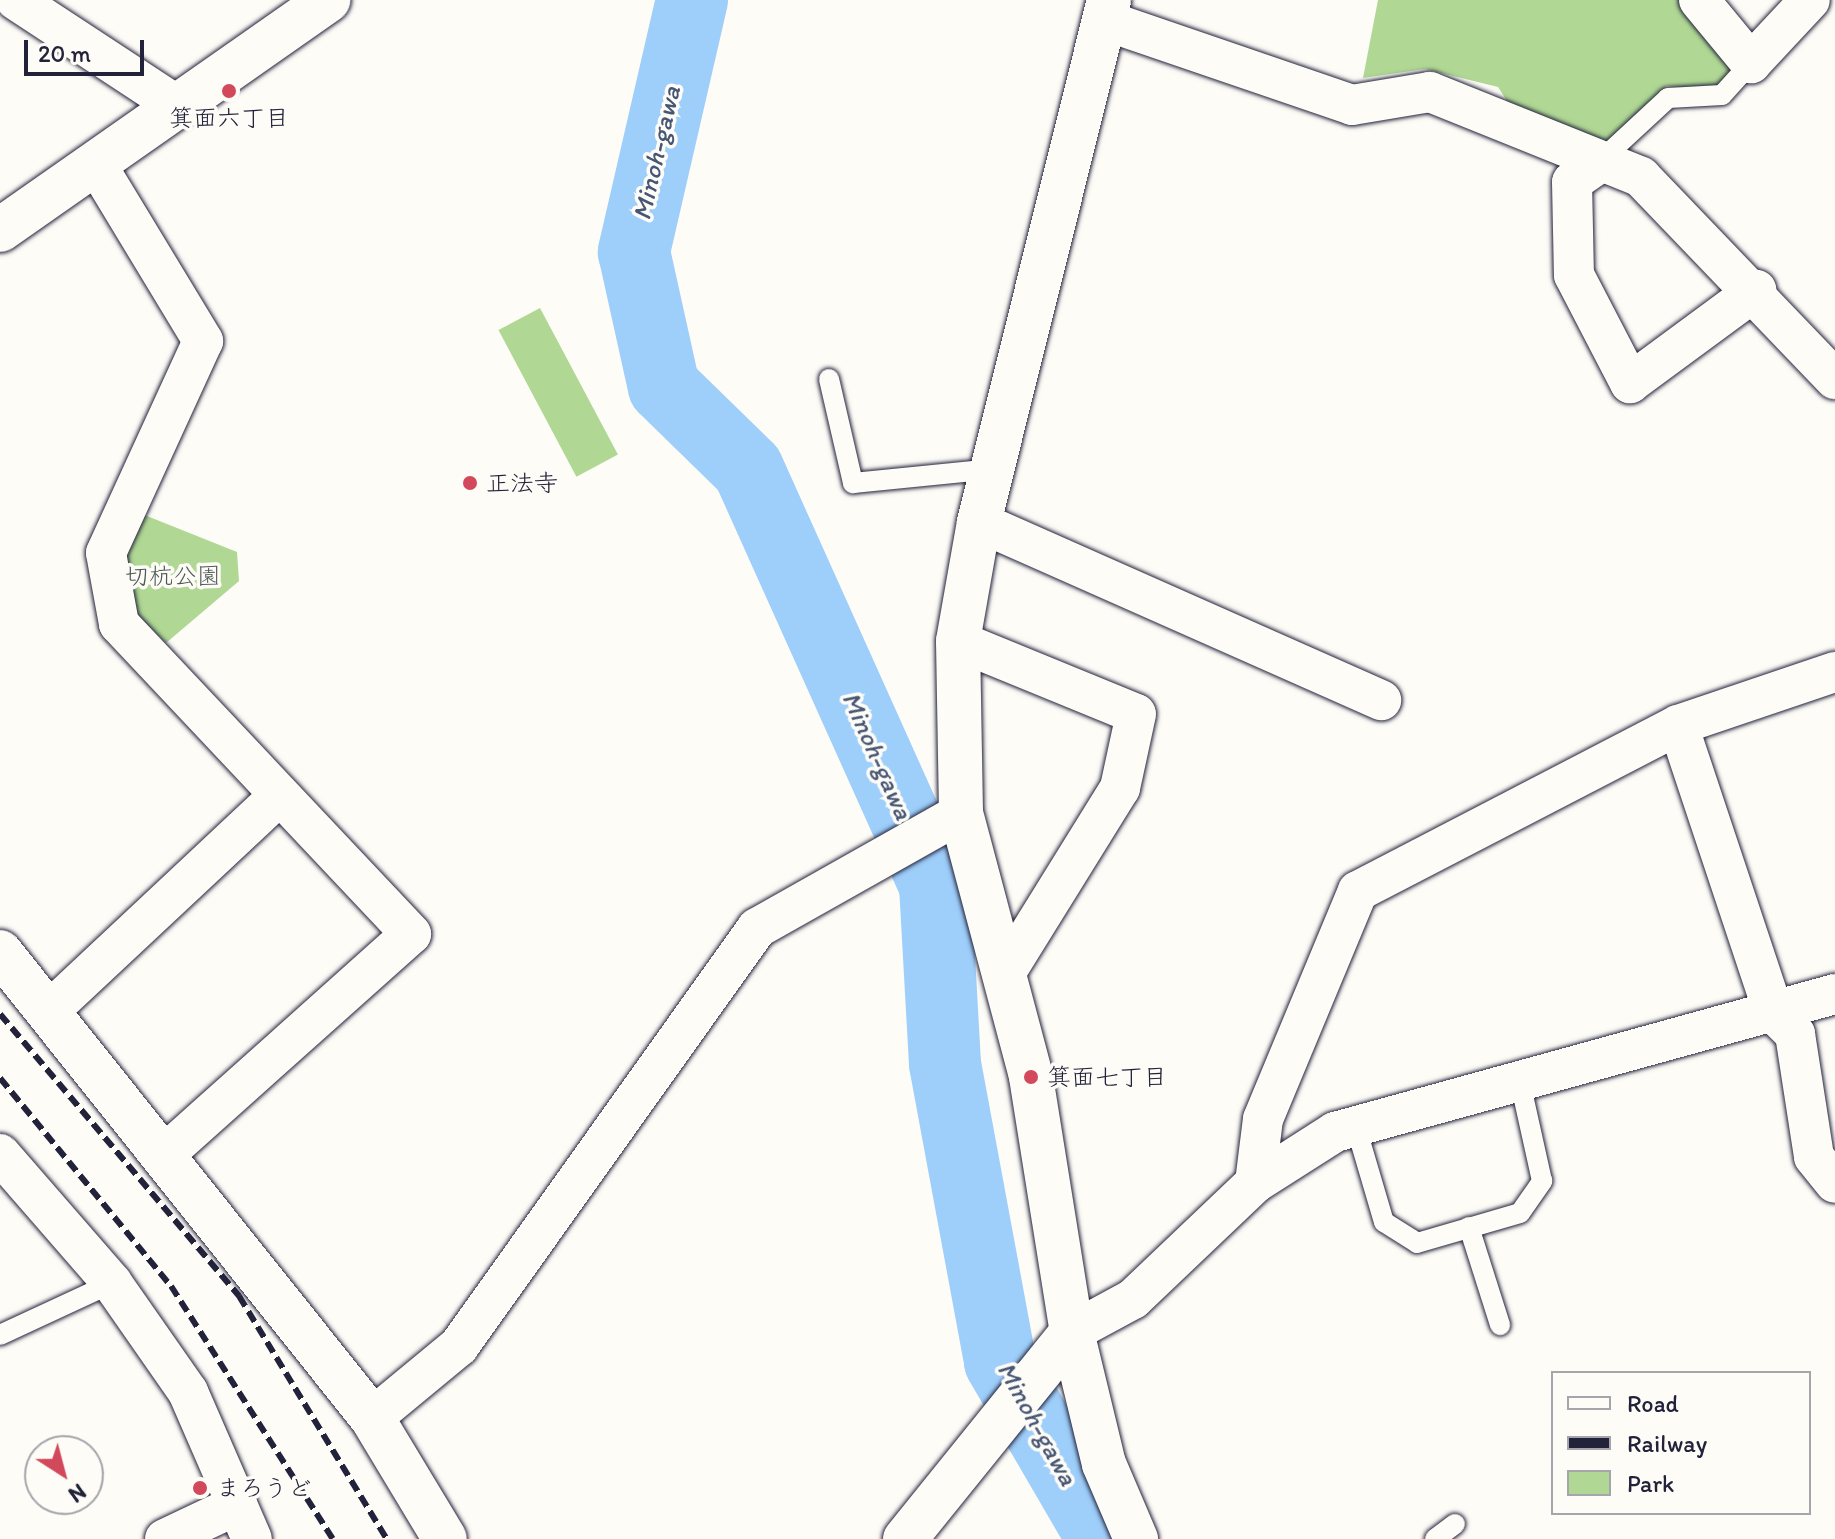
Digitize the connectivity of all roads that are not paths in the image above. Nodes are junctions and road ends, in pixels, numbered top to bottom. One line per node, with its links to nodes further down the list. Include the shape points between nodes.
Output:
1 (16, 0): 7 (street)
2 (328, 0): 7 (street)
3 (1699, 0): 6 (street)
4 (1810, 0): 6 (street)
5 (1108, 10): 9 (street, via 1352,105 1430,92 1564,143); 14 (street)
6 (1751, 63): 9 (lane, via 1722,95 1668,98)
7 (179, 107): 8 (street)
8 (96, 164): 10 (street); 20 (street, via 203,341 106,553 119,624)
9 (1596, 165): 11 (street, via 1641,177); 11 (street, via 1572,182 1574,275 1630,383)
10 (0, 230)
11 (1756, 290): 13 (street)
12 (829, 379): 14 (lane, via 853,483)
13 (1835, 379)
14 (993, 469): 15 (street)
15 (979, 522): 16 (street); 18 (street)
16 (958, 641): 21 (street); 23 (street, via 1136,714 1120,788)
17 (1835, 672): 19 (street)
18 (1381, 700)
19 (1678, 725): 26 (street); 31 (street, via 1358,891 1263,1119)
20 (279, 796): 25 (street); 29 (street, via 411,934)
21 (961, 813): 23 (street); 38 (street, via 841,876 757,928 459,1346)
22 (0, 952): 25 (street)
23 (1004, 975): 37 (street, via 1031,1077)
24 (1835, 994): 26 (street)
25 (47, 1013): 29 (street)
26 (1774, 1013): 27 (street); 32 (street, via 1795,1034 1814,1157)
27 (1520, 1082): 28 (street); 33 (lane, via 1542,1181 1520,1213)
28 (1356, 1127): 31 (street); 33 (lane, via 1384,1222 1417,1243)
29 (166, 1153): 38 (street)
30 (0, 1154): 34 (street)
31 (1255, 1183): 37 (street, via 1133,1299)
32 (1835, 1183)
33 (1469, 1227): 35 (lane)
34 (112, 1283): 36 (lane); 39 (street, via 188,1392)
35 (1500, 1325)
36 (0, 1335)
37 (1060, 1347): 43 (street); 44 (street)
38 (372, 1418): 42 (street)
39 (244, 1522): 41 (street)
40 (1455, 1524): 45 (lane)
41 (165, 1539)
42 (445, 1539)
43 (905, 1539)
44 (1136, 1539)
45 (1435, 1539)

